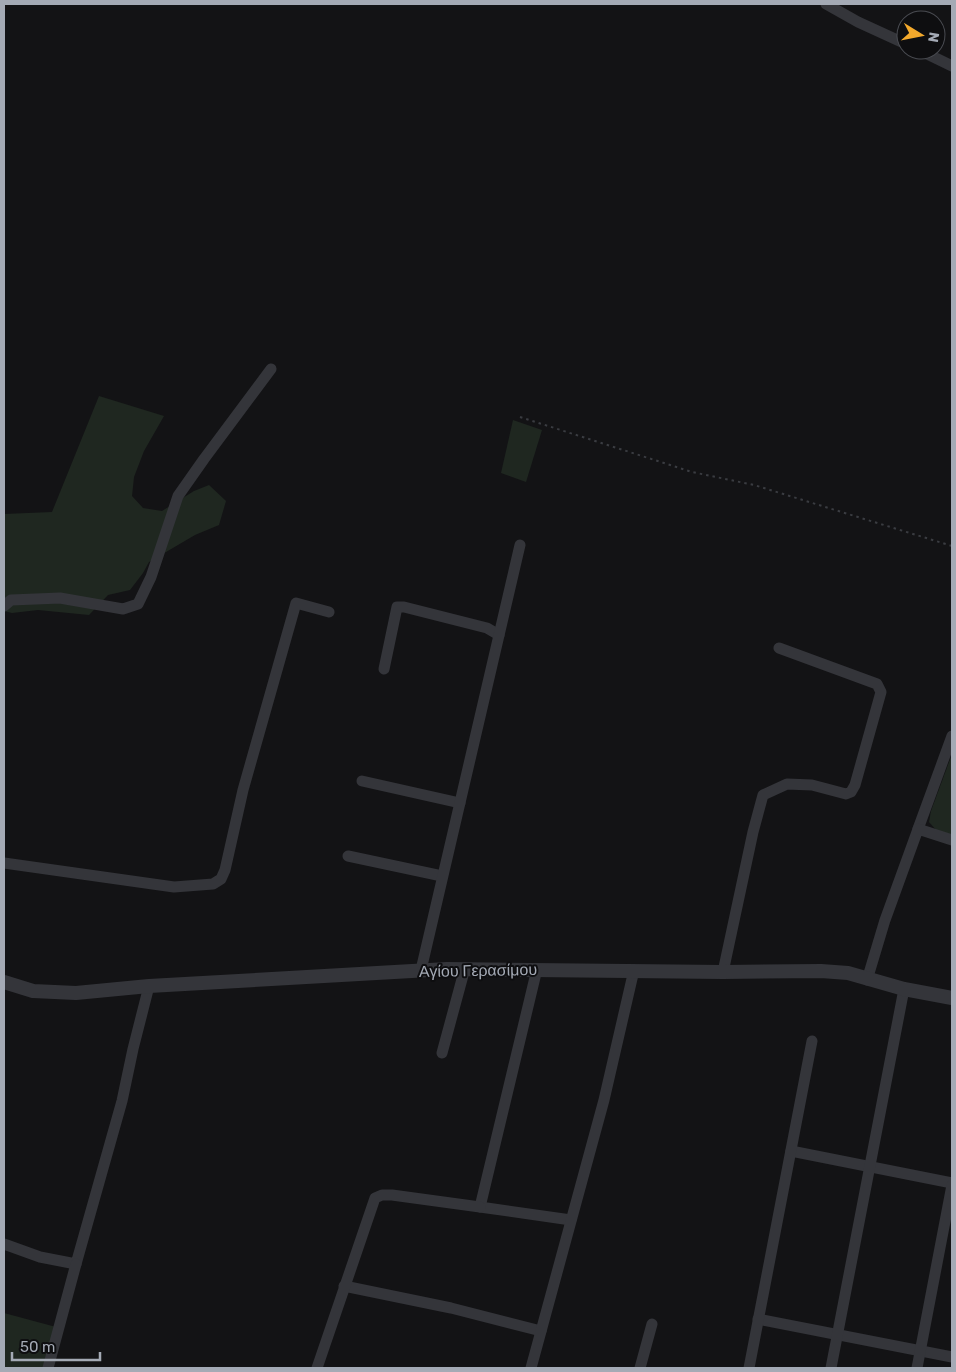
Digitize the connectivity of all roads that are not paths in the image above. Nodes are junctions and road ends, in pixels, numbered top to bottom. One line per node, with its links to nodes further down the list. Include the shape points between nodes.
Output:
1 (826, 4): 2 (street)
2 (896, 39)
3 (940, 60): 4 (street)
4 (952, 66)
5 (271, 369): 7 (street, via 178,496 151,577 138,604 124,610 60,598 11,600)
6 (520, 545): 9 (street)
7 (4, 606)
8 (329, 612): 18 (street, via 296,603 221,879 212,884 174,887)
9 (499, 635): 11 (street, via 487,628 397,607); 14 (street)
10 (779, 648): 24 (street, via 877,684 881,692 851,792 846,794 812,785 787,784 763,794)
11 (384, 669)
12 (952, 736): 15 (street)
13 (362, 780): 14 (street)
14 (460, 803): 19 (street)
15 (918, 829): 16 (street); 25 (street)
16 (952, 840)
17 (348, 856): 19 (street)
18 (4, 863)
19 (442, 876): 22 (street)
20 (465, 968): 21 (street, Αγίου Γερασίμου); 22 (street, Αγίου Γερασίμου); 31 (street)
21 (537, 969): 23 (street, Αγίου Γερασίμου); 35 (street)
22 (421, 970): 27 (street, Αγίου Γερασίμου)
23 (634, 970): 24 (street, Αγίου Γερασίμου); 36 (street, via 604,1100)
24 (723, 972): 25 (street, Αγίου Γερασίμου, via 821,970 848,973)
25 (867, 980): 28 (street, Αγίου Γερασίμου)
26 (4, 982): 27 (street, Αγίου Γερασίμου, via 33,991 76,993)
27 (149, 986): 38 (street, via 122,1101)
28 (904, 989): 29 (street, Αγίου Γερασίμου); 33 (street)
29 (952, 998)
30 (812, 1041): 32 (street)
31 (442, 1053)
32 (791, 1151): 33 (street); 40 (street)
33 (868, 1167): 34 (street); 43 (street)
34 (952, 1184): 44 (street)
35 (480, 1207): 36 (street); 39 (street, via 392,1195 375,1198)
36 (571, 1220): 42 (street)
37 (4, 1244): 38 (street, via 40,1257)
38 (76, 1264): 46 (street)
39 (344, 1286): 42 (street); 47 (street)
40 (758, 1319): 43 (street); 50 (street)
41 (652, 1324): 49 (street)
42 (541, 1331): 48 (street)
43 (837, 1334): 44 (street); 51 (street)
44 (920, 1351): 45 (street); 52 (street)
45 (952, 1357)
46 (48, 1368)
47 (317, 1368)
48 (534, 1368)
49 (640, 1368)
50 (748, 1368)
51 (831, 1368)
52 (917, 1368)

